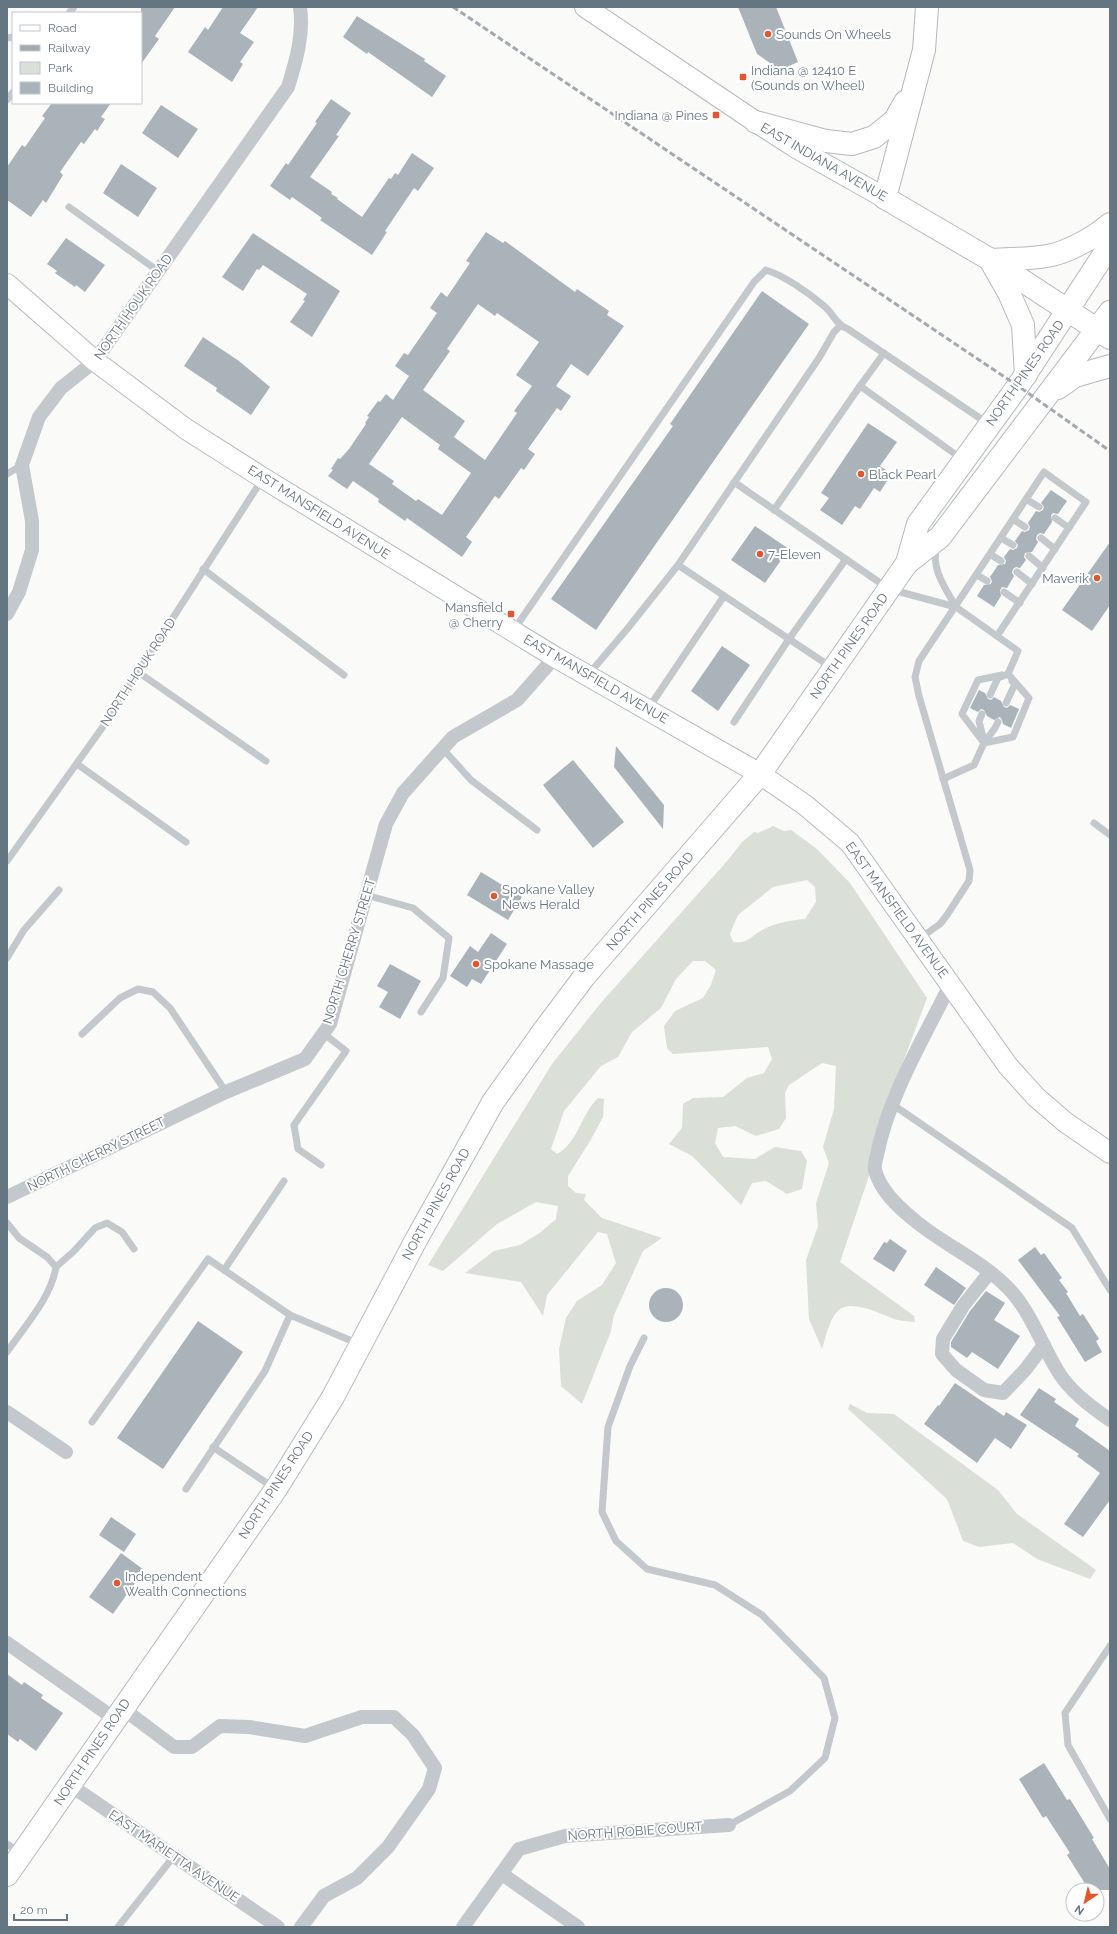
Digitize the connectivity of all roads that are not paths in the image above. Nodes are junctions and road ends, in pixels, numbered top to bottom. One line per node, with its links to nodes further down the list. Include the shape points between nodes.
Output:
1 (300, 7): 11 (street, NORTH HOUK ROAD, via 302,20 298,55 288,87)
2 (927, 7): 4 (main road, via 924,50)
3 (587, 8): 5 (street, EAST INDIANA AVENUE)
4 (917, 79): 5 (main road, via 896,120 874,138 852,144 826,141); 6 (main road)
5 (756, 122): 6 (street, EAST INDIANA AVENUE)
6 (885, 198): 10 (main road, EAST INDIANA AVENUE)
7 (68, 207): 11 (lane)
8 (1110, 224): 10 (main road, via 1071,248 1048,256)
9 (1110, 245): 13 (main road, NORTH PINES ROAD)
10 (991, 260): 13 (main road, EAST INDIANA AVENUE); 20 (main road, via 1009,293 1022,325)
11 (158, 271): 18 (street, NORTH HOUK ROAD)
12 (7, 284): 18 (street, EAST MANSFIELD AVENUE)
13 (1068, 311): 16 (main road, EAST INDIANA AVENUE); 20 (main road, NORTH PINES ROAD)
14 (1110, 312): 16 (main road, NORTH PINES ROAD)
15 (840, 326): 17 (lane, via 848,328); 28 (lane); 59 (lane, via 825,306 777,274 766,270 754,282)
16 (1104, 334): 22 (main road, NORTH PINES ROAD)
17 (884, 353): 21 (lane); 23 (lane)
18 (95, 362): 25 (street, NORTH HOUK ROAD, via 61,388 39,417); 27 (street, EAST MANSFIELD AVENUE, via 186,429)
19 (1110, 366): 22 (main road, via 1075,376)
20 (1026, 375): 23 (main road, NORTH PINES ROAD)
21 (860, 386): 24 (lane); 31 (lane)
22 (1045, 396): 36 (main road, NORTH PINES ROAD)
23 (989, 424): 24 (main road, NORTH PINES ROAD)
24 (964, 461): 45 (main road, NORTH PINES ROAD, via 918,524)
25 (22, 465): 26 (lane); 58 (street, NORTH HOUK ROAD, via 32,521 32,550 19,592)
26 (7, 474)
27 (263, 478): 48 (lane, NORTH HOUK ROAD); 59 (street, EAST MANSFIELD AVENUE)
28 (734, 482): 31 (lane); 46 (lane)
29 (1026, 499): 30 (lane); 33 (lane); 35 (lane, via 1044,472 1086,502)
30 (1039, 507)
31 (774, 510): 43 (lane)
32 (1055, 518): 35 (lane)
33 (1013, 519): 34 (lane); 37 (lane)
34 (1025, 526)
35 (1070, 528): 40 (lane)
36 (940, 537): 45 (main road, NORTH PINES ROAD); 57 (lane, via 936,566)
37 (1001, 538): 39 (lane); 41 (lane)
38 (1041, 538): 40 (lane)
39 (1013, 545)
40 (1055, 550): 47 (lane)
41 (990, 554): 44 (lane); 50 (lane)
42 (1029, 556): 47 (lane)
43 (846, 559): 53 (lane); 61 (lane)
44 (1001, 561)
45 (907, 563): 53 (main road, NORTH PINES ROAD)
46 (678, 565): 55 (lane); 67 (lane)
47 (1043, 568): 52 (lane)
48 (203, 569): 64 (lane, NORTH HOUK ROAD); 66 (lane)
49 (1017, 572): 52 (lane)
50 (977, 575): 51 (lane); 57 (lane)
51 (987, 581)
52 (1032, 584): 56 (lane)
53 (889, 589): 57 (lane); 63 (main road, NORTH PINES ROAD)
54 (1004, 592): 56 (lane)
55 (724, 596): 61 (lane); 70 (lane)
56 (1020, 603): 60 (lane)
57 (956, 607): 60 (lane); 79 (lane, via 919,661 915,677)
58 (7, 614)
59 (513, 631): 62 (street, EAST MANSFIELD AVENUE)
60 (998, 636): 65 (lane, via 1018,651)
61 (789, 639): 63 (lane); 72 (lane)
62 (555, 656): 67 (street, EAST MANSFIELD AVENUE); 75 (street, NORTH CHERRY STREET, via 517,700 453,737)
63 (833, 668): 78 (main road, NORTH PINES ROAD)
64 (138, 672): 76 (lane); 77 (lane, NORTH HOUK ROAD)
65 (1008, 674): 68 (lane, via 998,678); 69 (lane, via 1014,684); 74 (lane, via 1029,698 1013,737); 74 (lane, via 978,680 962,714)
66 (344, 675)
67 (588, 675): 70 (street, EAST MANSFIELD AVENUE)
68 (990, 695)
69 (1006, 703)
70 (648, 709): 78 (street, EAST MANSFIELD AVENUE)
71 (982, 714): 74 (lane, via 979,721)
72 (734, 722)
73 (998, 722): 74 (lane)
74 (984, 743): 79 (lane, via 974,765)
75 (443, 749): 81 (lane, via 471,780); 86 (street, NORTH CHERRY STREET, via 403,793 386,824)
76 (266, 761)
77 (77, 764): 83 (lane); 84 (lane, NORTH HOUK ROAD)
78 (760, 774): 87 (street, EAST MANSFIELD AVENUE, via 805,805 850,843); 107 (main road, NORTH PINES ROAD, via 584,977 493,1102)
79 (943, 779): 87 (lane, via 970,870 969,881 940,924)
80 (1094, 823): 82 (lane)
81 (537, 830)
82 (1110, 834)
83 (186, 842)
84 (7, 861)
85 (59, 890): 88 (lane, via 24,930)
86 (366, 895): 90 (lane, via 413,908 449,938 443,978); 91 (street, NORTH CHERRY STREET, via 330,1024)
87 (919, 939): 89 (street, EAST MANSFIELD AVENUE)
88 (7, 958)
89 (951, 983): 94 (street); 95 (street, EAST MANSFIELD AVENUE, via 1008,1066 1036,1097)
90 (421, 1012)
91 (323, 1033): 93 (street, NORTH CHERRY STREET, via 305,1059); 96 (lane, via 346,1051 294,1125 298,1149)
92 (82, 1034): 93 (lane, via 120,998 138,990 153,992 170,1008)
93 (226, 1092): 98 (street, NORTH CHERRY STREET)
94 (892, 1104): 103 (street, via 874,1168 882,1187 914,1220); 104 (lane, via 1072,1228)
95 (1110, 1153)
96 (321, 1165)
97 (284, 1181): 102 (lane)
98 (7, 1197)
99 (7, 1223): 101 (lane, via 19,1238 47,1257)
100 (134, 1248): 101 (lane, via 122,1232 107,1223 95,1228)
101 (56, 1267): 109 (lane, via 54,1278 44,1297)
102 (224, 1270): 105 (lane); 112 (lane, via 208,1259)
103 (990, 1272): 108 (street, via 1007,1286 1024,1308); 108 (street, via 963,1306 943,1339 942,1354 956,1370 984,1390 1002,1393)
104 (1110, 1290)
105 (290, 1315): 107 (lane); 113 (lane, via 265,1370)
106 (644, 1338): 122 (lane, via 630,1366 608,1427 602,1512 616,1541 647,1569 715,1585 762,1615 824,1678 835,1718 826,1758 790,1791)
107 (360, 1344): 116 (main road, NORTH PINES ROAD, via 333,1397)
108 (1044, 1345): 111 (street, via 1057,1370 1084,1401)
109 (7, 1352)
110 (7, 1412): 114 (street)
111 (1110, 1420)
112 (92, 1422)
113 (213, 1447): 115 (lane); 116 (lane)
114 (66, 1452)
115 (186, 1488)
116 (276, 1489): 119 (main road, NORTH PINES ROAD)
117 (7, 1643): 119 (street)
118 (1110, 1646): 121 (lane, via 1065,1713 1068,1745)
119 (119, 1714): 120 (main road, NORTH PINES ROAD); 129 (street, via 174,1747 192,1747 220,1726 249,1727 305,1736 362,1717 394,1717 413,1735 436,1768 429,1789 388,1847 357,1878 324,1896)
120 (70, 1785): 123 (main road, NORTH PINES ROAD); 124 (street, EAST MARIETTA AVENUE)
121 (1110, 1819)
122 (728, 1825): 125 (street, NORTH ROBIE COURT, via 565,1836 519,1849)
123 (14, 1849): 126 (main road, NORTH PINES ROAD)
124 (174, 1856): 127 (lane); 128 (street, EAST MARIETTA AVENUE)
125 (502, 1874): 130 (street, NORTH ROBIE COURT); 131 (street)
126 (7, 1875)
127 (118, 1927)
128 (276, 1927)
129 (301, 1927)
130 (463, 1927)
131 (578, 1927)

